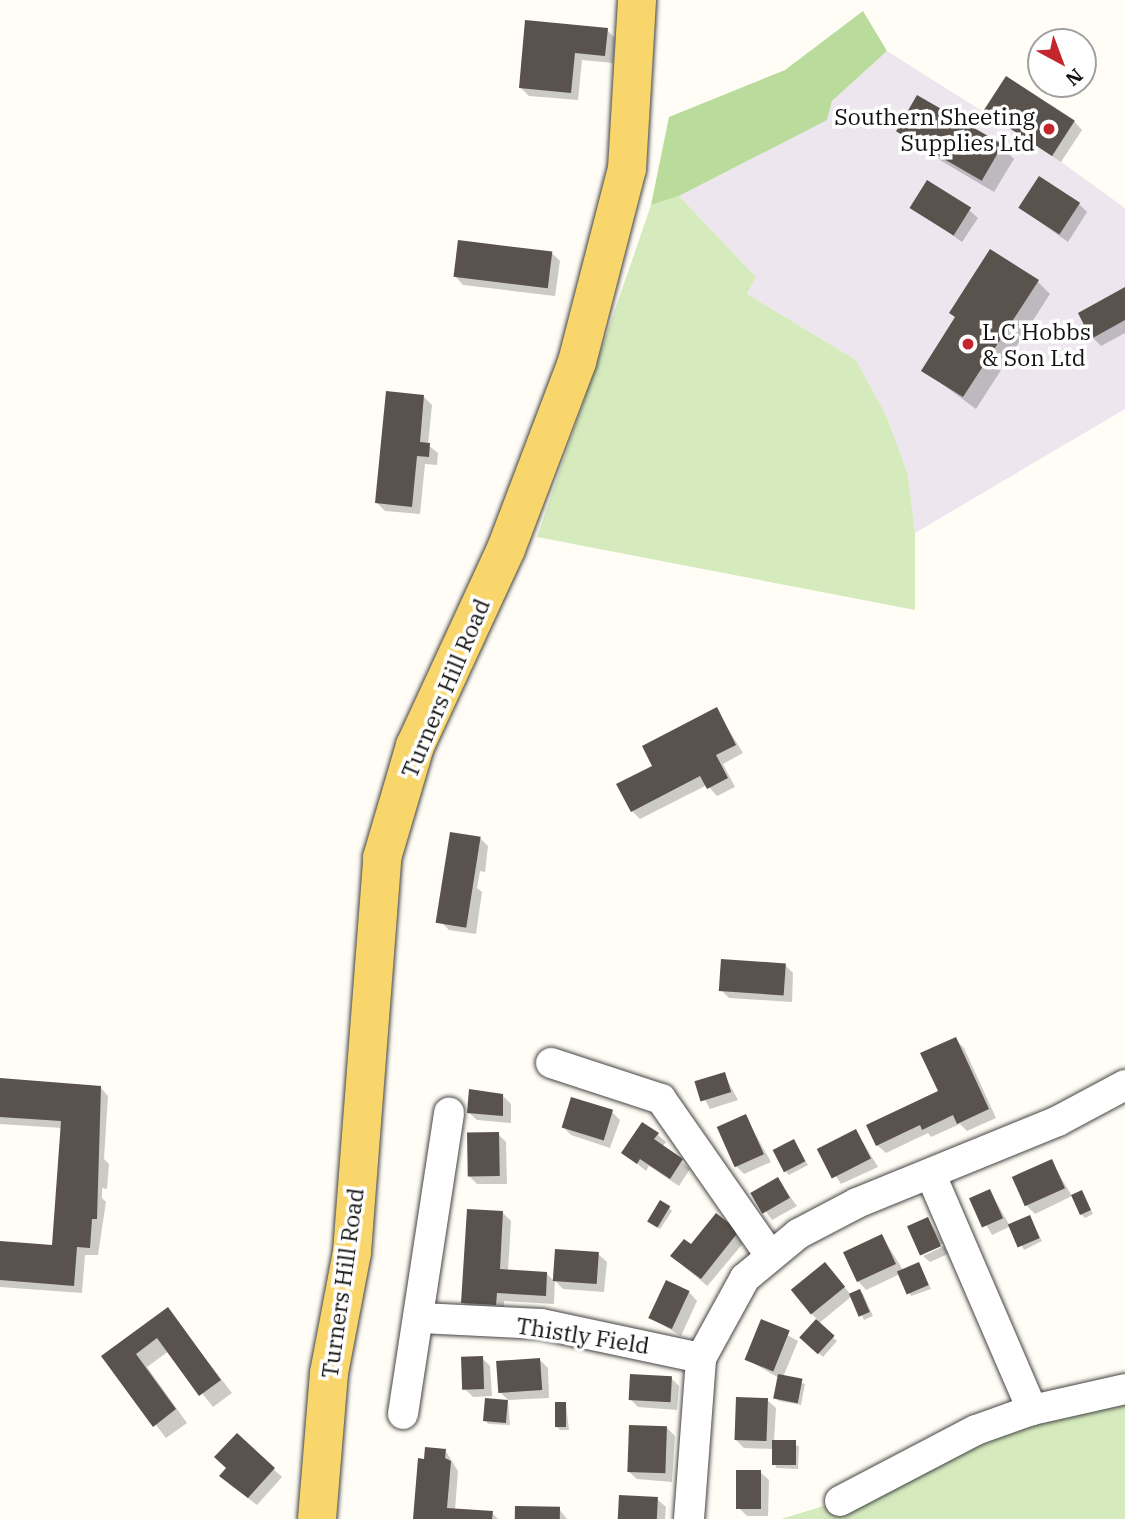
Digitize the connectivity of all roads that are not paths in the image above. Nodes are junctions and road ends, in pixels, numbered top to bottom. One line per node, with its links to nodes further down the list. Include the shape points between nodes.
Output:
1 (637, 0): 13 (main road, Turners Hill Road, via 628,169 577,362 506,550 415,746 382,858 352,1252 329,1373)
2 (551, 1063): 6 (street, via 661,1100)
3 (1125, 1085): 5 (street, via 1058,1121)
4 (449, 1112): 7 (street)
5 (931, 1175): 6 (street, via 858,1203); 10 (street)
6 (769, 1254): 8 (street, via 744,1278)
7 (421, 1318): 8 (street, Thistly Field, via 541,1324); 11 (street)
8 (701, 1358): 14 (street)
9 (1125, 1389): 10 (street)
10 (1032, 1410): 12 (street, via 976,1430)
11 (403, 1414)
12 (840, 1501)
13 (317, 1519)
14 (689, 1519)

